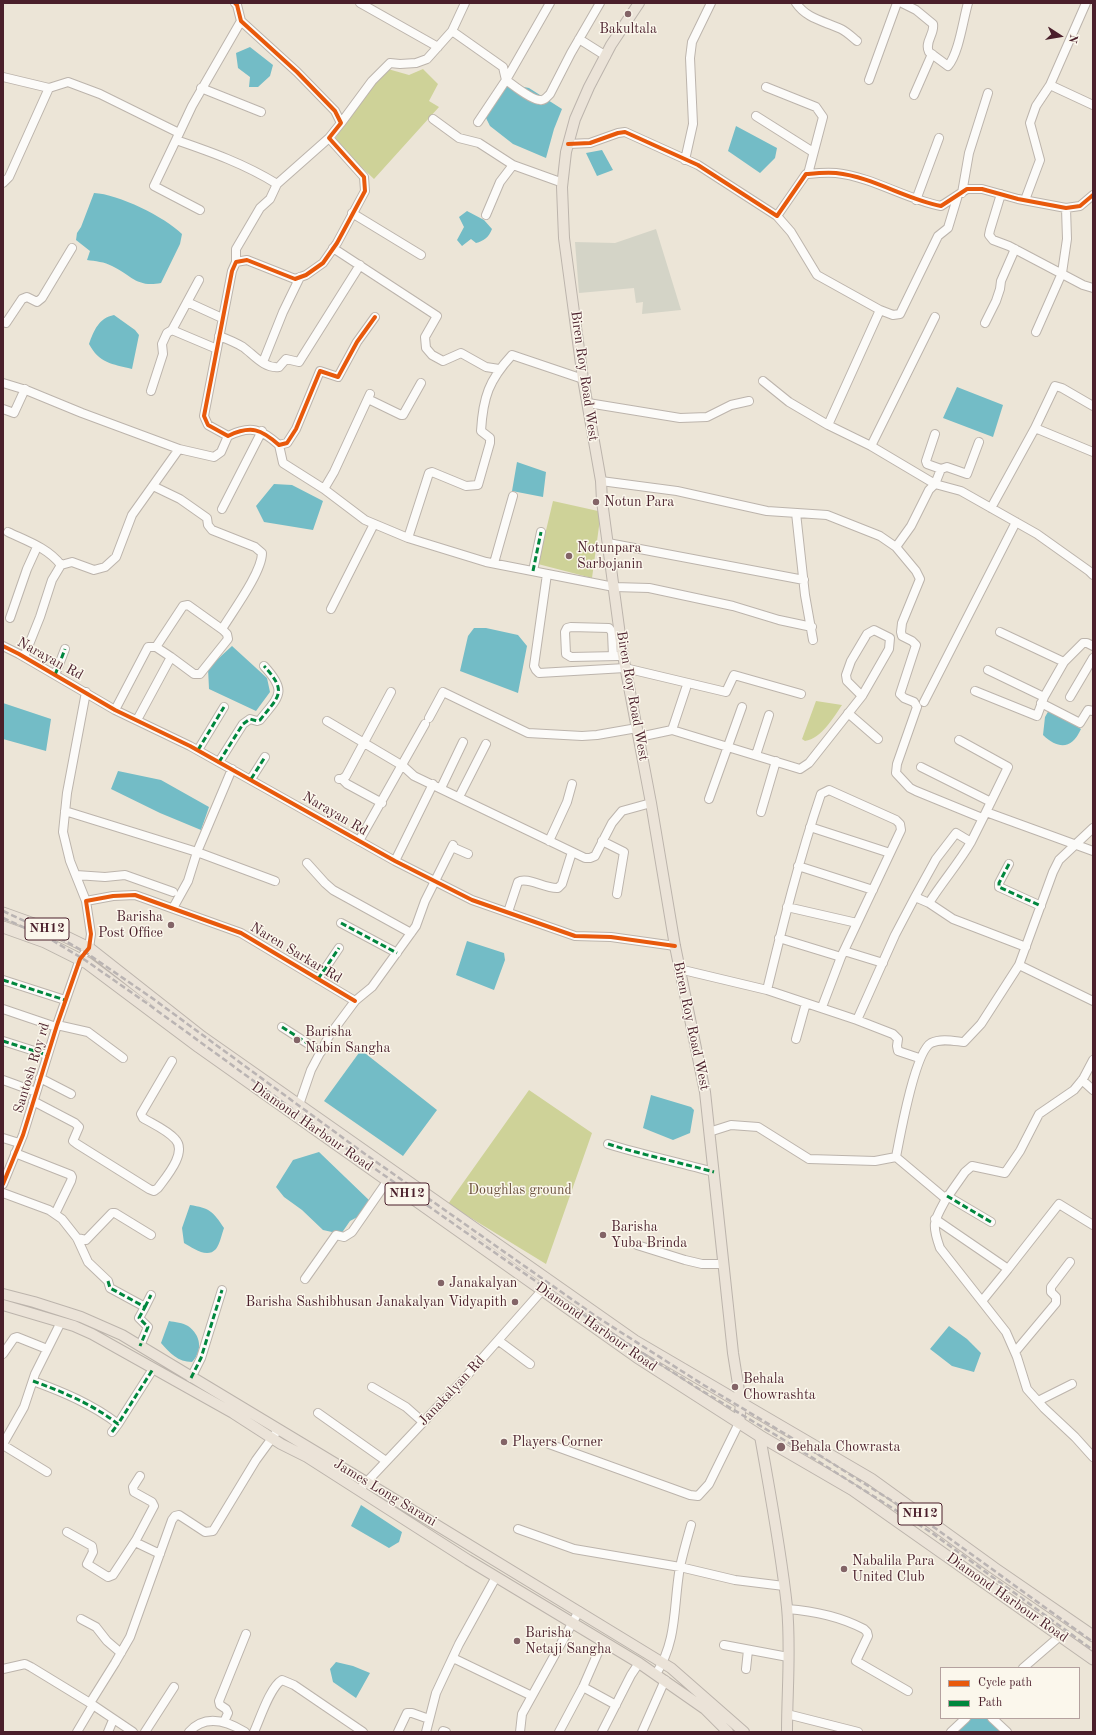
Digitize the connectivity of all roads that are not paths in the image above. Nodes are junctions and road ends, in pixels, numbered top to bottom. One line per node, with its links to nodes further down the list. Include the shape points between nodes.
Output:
1 (360, 3): 18 (street)
2 (465, 3): 15 (street)
3 (550, 3): 22 (street)
4 (600, 3): 16 (street)
5 (639, 3): 20 (main road, Biren Roy Road West)
6 (711, 3): 41 (street, via 692,42 690,58 693,124)
7 (796, 3): 17 (street, via 808,16 842,29)
8 (897, 3): 23 (street)
9 (902, 3): 13 (street)
10 (968, 3): 19 (street, via 959,42 950,65 946,65)
11 (1086, 3): 24 (street)
12 (237, 4): 14 (street)
13 (918, 7): 19 (street, via 934,26 927,45)
14 (241, 21): 27 (street); 35 (street, via 297,72 335,111)
15 (452, 31): 18 (street); 22 (street, via 503,67)
16 (579, 39): 20 (street); 22 (street, via 545,99 532,97)
17 (856, 41)
18 (438, 47): 35 (street, via 427,59 416,63 390,63 372,81)
19 (932, 54): 29 (street)
20 (606, 56): 39 (main road, Biren Roy Road West, via 575,118)
21 (3, 77): 26 (street)
22 (506, 80): 34 (street)
23 (869, 80)
24 (1050, 86): 30 (street); 51 (street, via 1036,106 1030,123 1040,160)
25 (766, 87): 40 (street, via 816,107 823,117)
26 (49, 88): 36 (street, via 68,82 100,94); 44 (street, via 9,177)
27 (201, 88): 31 (street); 36 (street)
28 (988, 93): 47 (street, via 969,153)
29 (914, 95)
30 (1093, 105)
31 (260, 112)
32 (756, 116): 40 (street)
33 (433, 119): 42 (street, via 459,138 479,143)
34 (478, 122)
35 (342, 123): 37 (street)
36 (177, 136): 46 (street, via 238,162); 53 (street, via 154,186)
37 (329, 138): 46 (street); 54 (street, via 364,177 365,191)
38 (939, 138): 50 (street)
39 (568, 144): 41 (street, via 590,143 625,132); 45 (main road, Biren Roy Road West)
40 (813, 152): 43 (street)
41 (685, 160): 56 (street, via 698,165)
42 (513, 165): 45 (street); 55 (street, via 500,182)
43 (808, 174): 50 (street, via 836,173 876,183); 56 (street)
44 (3, 183)
45 (562, 183): 80 (main road, Biren Roy Road West, via 564,238)
46 (277, 184): 61 (street, via 270,199 260,208 236,249)
47 (960, 194): 48 (street, via 967,189 982,189); 50 (street, via 941,206); 68 (street, via 948,228 938,236 900,314 893,315)
48 (1001, 194): 51 (street); 59 (street, via 989,235 993,240)
49 (1093, 195): 52 (street, via 1080,206)
50 (916, 200)
51 (1025, 200): 52 (street)
52 (1066, 208): 63 (street, via 1067,239)
53 (200, 210)
54 (352, 213): 58 (street); 60 (street)
55 (486, 215)
56 (777, 216): 68 (street, via 792,232 817,275)
57 (72, 248): 72 (street, via 42,298 37,302 27,297 22,299 6,323)
58 (334, 248): 62 (street); 64 (street, via 323,263)
59 (1015, 250): 63 (street); 73 (street, via 1001,281 996,301)
60 (421, 255)
61 (236, 262): 64 (street, via 247,260 295,279); 71 (street)
62 (360, 266): 78 (street, via 301,361 286,359 278,367); 79 (street, via 437,316 424,342 432,355 443,361 461,353 486,367)
63 (1062, 273): 66 (street, via 1082,285); 75 (street)
64 (300, 277): 78 (street)
65 (198, 280): 67 (street)
66 (1093, 288)
67 (187, 302): 71 (street); 74 (street)
68 (880, 310): 90 (street)
69 (375, 317): 96 (street, via 357,342 338,377 320,371 296,429 287,443)
70 (935, 317): 97 (street)
71 (222, 318): 76 (street)
72 (3, 322)
73 (985, 322)
74 (172, 330): 77 (street); 85 (street, via 162,344 163,354)
75 (1036, 332)
76 (219, 336): 77 (street); 78 (street, via 243,347)
77 (216, 348): 94 (street, via 204,416 208,425)
78 (263, 362)
79 (499, 369): 80 (street, via 512,355); 113 (street, via 488,388 483,407 481,430 490,438 490,443 478,485 466,486 430,473)
80 (583, 379): 87 (main road, Biren Roy Road West)
81 (763, 381): 90 (street, via 789,402)
82 (3, 383): 84 (street)
83 (421, 383): 104 (street, via 403,415 369,396)
84 (25, 389): 89 (street, via 14,413); 98 (street)
85 (151, 391)
86 (749, 401): 87 (street, via 731,405 707,417 680,418)
87 (588, 403): 101 (main road, Biren Roy Road West)
88 (1093, 406): 91 (street, via 1055,386)
89 (3, 409)
90 (828, 425): 97 (street)
91 (1035, 428): 99 (street); 106 (street)
92 (262, 431): 94 (street, via 256,429); 96 (street); 107 (street)
93 (935, 434): 100 (street, via 926,461)
94 (228, 436): 98 (street, via 221,452 214,457)
95 (978, 442): 100 (street, via 966,474 947,467)
96 (279, 445): 104 (street, via 283,463)
97 (871, 446): 102 (street)
98 (179, 449): 103 (street)
99 (1093, 452)
100 (941, 469): 102 (street)
101 (601, 481): 108 (street, via 677,491 767,511); 114 (main road, Biren Roy Road West)
102 (935, 484): 106 (street, via 960,491); 116 (street)
103 (153, 486): 118 (street, via 132,515 116,557 105,567 94,570 72,562); 127 (street, via 180,499 207,518 212,530 255,547 262,553 252,581)
104 (324, 489): 110 (street)
105 (513, 496): 117 (street)
106 (991, 508): 109 (street)
107 (222, 509)
108 (796, 513): 116 (street, via 827,515 880,536); 122 (street)
109 (1016, 522): 121 (street, via 1037,534); 151 (street)
110 (374, 524): 113 (street); 124 (street)
111 (8, 532): 115 (street)
112 (541, 532): 119 (street)
113 (408, 538): 117 (street)
114 (608, 543): 122 (street); 123 (main road, Biren Roy Road West)
115 (37, 547): 118 (street, via 51,554); 125 (street)
116 (896, 547): 187 (street, via 916,571 920,583 901,629 902,636 916,645 900,694 914,702 917,707 896,764 896,773 916,792)
117 (494, 564): 119 (street)
118 (61, 565): 135 (street, via 52,580)
119 (533, 571): 120 (street)
120 (547, 574): 123 (street); 140 (street, via 534,666 536,670 545,673)
121 (1093, 575)
122 (804, 580): 126 (street)
123 (614, 587): 126 (street, via 649,588 733,606); 134 (main road, Biren Roy Road West)
124 (331, 609)
125 (10, 618)
126 (812, 627): 129 (street)
127 (222, 629): 132 (street, via 186,605); 136 (street, via 228,639 200,674 194,674)
128 (1000, 632): 138 (street)
129 (813, 640)
130 (3, 646): 135 (street, Narayan Rd)
131 (1093, 646): 138 (street, via 1083,642)
132 (156, 647): 136 (street); 154 (street, via 148,647)
133 (65, 649): 142 (street)
134 (618, 656): 134 (street, via 571,658 566,654 565,632 571,627 609,628); 140 (main road, Biren Roy Road West)
135 (24, 657): 142 (street, Narayan Rd)
136 (171, 657): 158 (street)
137 (1093, 658): 149 (street)
138 (1064, 662): 150 (street)
139 (264, 666): 172 (street, via 271,673 279,689 279,696 260,720 250,719 243,724)
140 (625, 668): 147 (street, via 726,692 734,675); 161 (main road, Biren Roy Road West)
141 (988, 670): 150 (street)
142 (55, 675): 145 (street, Narayan Rd)
143 (686, 688): 160 (street)
144 (975, 691): 150 (street, via 1037,716)
145 (86, 692): 154 (street, Narayan Rd); 185 (street)
146 (391, 692): 165 (street)
147 (801, 694)
148 (862, 696): 148 (street, via 847,681 846,675 867,634 874,630 890,638 889,649); 156 (street)
149 (1070, 697)
150 (1043, 700): 155 (street, via 1080,723 1088,710)
151 (924, 702)
152 (224, 707): 168 (street)
153 (742, 707): 167 (street)
154 (115, 710): 158 (street, Narayan Rd)
155 (1093, 710)
156 (848, 713): 162 (street); 171 (street, via 804,767 800,769)
157 (769, 715): 169 (street)
158 (137, 720): 168 (street, Narayan Rd)
159 (327, 721): 165 (street)
160 (672, 730): 161 (street); 167 (street)
161 (638, 732): 173 (street, via 582,736 528,733 443,692); 184 (main road, Biren Roy Road West)
162 (878, 739)
163 (959, 740): 182 (street, via 1008,768)
164 (463, 742): 179 (street)
165 (364, 743): 173 (street); 183 (street, via 346,776 341,779)
166 (486, 744): 180 (street)
167 (728, 747): 169 (street); 181 (street)
168 (198, 750): 172 (street, Narayan Rd)
169 (756, 755): 171 (street)
170 (265, 757): 176 (street)
171 (776, 761): 186 (street)
172 (219, 762): 175 (street, Narayan Rd)
173 (403, 766): 177 (street, via 414,776); 183 (street)
174 (921, 767): 182 (street)
175 (232, 769): 176 (street, Narayan Rd); 196 (street)
176 (251, 779): 190 (street, Narayan Rd)
177 (433, 784): 179 (street); 200 (street)
178 (572, 784): 191 (street, via 567,802)
179 (441, 788): 180 (street)
180 (459, 797): 191 (street)
181 (709, 798)
182 (991, 802): 187 (street)
183 (382, 803): 190 (street)
184 (651, 803): 192 (street, via 622,811); 223 (main road, Biren Roy Road West)
185 (65, 811): 196 (street); 204 (street, via 62,832)
186 (761, 812)
187 (984, 815): 193 (street); 194 (street)
188 (810, 827): 198 (street); 198 (street, via 821,794 828,790 900,824 901,830); 203 (street)
189 (1093, 828): 194 (street)
190 (360, 841): 200 (street, Narayan Rd)
191 (549, 841): 197 (street)
192 (602, 841): 197 (street, via 595,856 590,858); 209 (street, via 624,852)
193 (971, 842): 210 (street, via 956,833 936,859); 212 (street)
194 (1076, 845): 195 (street); 213 (street, via 1059,860)
195 (1093, 851)
196 (197, 852): 206 (street); 215 (street, via 184,892)
197 (572, 852): 216 (street, via 562,884 558,888 542,886 526,879 521,880 518,882)
198 (890, 853): 207 (street)
199 (468, 854): 205 (street, via 452,846)
200 (395, 861): 205 (street, Narayan Rd)
201 (307, 863): 221 (street, via 333,890)
202 (1008, 864): 213 (street, via 999,887)
203 (798, 866): 207 (street); 214 (street)
204 (76, 875): 208 (street, via 125,875); 211 (street)
205 (436, 881): 216 (street, Narayan Rd, via 472,900); 221 (street)
206 (275, 882)
207 (873, 890): 219 (street)
208 (174, 892)
209 (617, 894)
210 (915, 898): 212 (street); 230 (street)
211 (86, 901): 215 (street, Naren Sarkar Rd, via 135,895); 225 (street, via 91,934)
212 (929, 903): 224 (street, via 953,919)
213 (1041, 906): 224 (street)
214 (787, 907): 219 (street); 222 (street)
215 (173, 908): 233 (street, Naren Sarkar Rd, via 241,933)
216 (508, 912): 223 (street, Narayan Rd, via 575,936 611,937)
217 (3, 913): 225 (highway, Diamond Harbour Road / NH12, via 56,932)
218 (341, 923): 227 (street)
219 (857, 923): 228 (street)
220 (3, 927): 229 (highway, Diamond Harbour Road / NH12, via 46,942)
221 (411, 933): 227 (street)
222 (779, 938): 228 (street); 235 (street)
223 (675, 946): 232 (main road, Biren Roy Road West)
224 (1026, 947): 231 (street)
225 (89, 948): 229 (street, Santosh Roy rd); 240 (highway, Diamond Harbour Road / NH12)
226 (339, 948): 233 (street)
227 (397, 952): 237 (street, via 372,987)
228 (842, 954): 230 (street); 241 (street)
229 (80, 959): 236 (street, Santosh Roy rd); 240 (highway, Diamond Harbour Road / NH12)
230 (883, 964): 243 (street)
231 (1019, 966): 238 (street); 251 (street, via 981,1024 964,1042 941,1040 931,1043 925,1047)
232 (679, 969): 235 (street); 262 (main road, Biren Roy Road West, via 705,1092)
233 (318, 979): 237 (street, Naren Sarkar Rd)
234 (3, 980): 236 (street)
235 (767, 990): 239 (street)
236 (65, 1000): 244 (street, Santosh Roy rd)
237 (355, 1001): 248 (street, via 329,1036)
238 (1093, 1001)
239 (806, 1003): 241 (street); 246 (street)
240 (152, 1004): 261 (highway, Diamond Harbour Road / NH12); 269 (highway, Diamond Harbour Road / NH12, via 205,1051)
241 (822, 1007): 243 (street)
242 (3, 1009): 244 (street)
243 (857, 1020): 251 (street, via 896,1036 898,1051)
244 (56, 1026): 249 (street, Santosh Roy rd); 250 (street, via 88,1032)
245 (282, 1027): 248 (street)
246 (796, 1039)
247 (3, 1042): 249 (street)
248 (321, 1052): 261 (street, via 311,1070)
249 (47, 1055): 254 (street, Santosh Roy rd)
250 (123, 1058)
251 (920, 1058): 267 (street)
252 (1093, 1060): 256 (street)
253 (172, 1061): 260 (street, via 141,1114 143,1118 174,1138 180,1150 178,1159 154,1191 77,1144 73,1141 79,1127 75,1123)
254 (40, 1078): 258 (street, Santosh Roy rd); 259 (street)
255 (3, 1080): 258 (street)
256 (1082, 1080): 257 (street); 272 (street, via 1063,1099 1039,1114 1020,1151 1004,1173 972,1166 964,1172)
257 (1093, 1090)
258 (36, 1092): 260 (street, Santosh Roy rd)
259 (71, 1094)
260 (33, 1101): 264 (street, Santosh Roy rd)
261 (298, 1105): 284 (highway, Diamond Harbour Road / NH12)
262 (709, 1132): 267 (street, via 731,1125 758,1127 809,1159 875,1161); 268 (main road, Biren Roy Road West)
263 (3, 1138): 264 (street)
264 (19, 1143): 266 (street, Santosh Roy rd)
265 (608, 1144): 268 (street)
266 (15, 1153): 270 (street, Santosh Roy rd); 273 (street, via 71,1175 71,1181)
267 (896, 1157): 272 (street)
268 (714, 1172): 281 (main road, Biren Roy Road West)
269 (388, 1180): 283 (street, via 352,1232 344,1237 336,1235); 284 (highway, Diamond Harbour Road / NH12)
270 (3, 1184)
271 (3, 1193): 273 (street)
272 (946, 1197): 274 (street); 275 (street)
273 (55, 1214): 278 (street)
274 (935, 1219): 282 (street); 288 (street, via 934,1232 940,1248)
275 (991, 1222)
276 (1093, 1225): 282 (street, via 1059,1204)
277 (151, 1235): 278 (street, via 112,1213 86,1240)
278 (77, 1238): 290 (street, via 88,1262 108,1281 108,1286)
279 (637, 1245): 281 (street, via 702,1264)
280 (1070, 1262): 296 (street, via 1051,1288 1056,1303)
281 (724, 1264): 306 (main road, Biren Roy Road West)
282 (1008, 1269): 288 (street)
283 (305, 1279)
284 (546, 1286): 292 (street, Janakalyan Rd); 295 (highway, Diamond Harbour Road / NH12); 298 (highway, Diamond Harbour Road / NH12)
285 (222, 1290): 301 (street, via 201,1358)
286 (3, 1294): 293 (main road, James Long Sarani, via 81,1317)
287 (151, 1295): 290 (street)
288 (982, 1301): 296 (street, via 1006,1332)
289 (3, 1305): 291 (main road)
290 (145, 1307): 293 (street, via 139,1318 148,1326)
291 (61, 1322): 294 (street); 300 (main road, via 104,1340)
292 (499, 1341): 299 (street); 308 (street, Janakalyan Rd)
293 (140, 1346): 301 (main road, James Long Sarani)
294 (47, 1349): 297 (street, via 22,1338 14,1338); 302 (street)
295 (651, 1351): 298 (highway); 306 (highway, Diamond Harbour Road / NH12)
296 (1015, 1352): 305 (street, via 1028,1388)
297 (3, 1354)
298 (644, 1362): 309 (highway, Diamond Harbour Road / NH12)
299 (530, 1364)
300 (153, 1369): 310 (street); 312 (main road)
301 (191, 1378): 312 (main road, James Long Sarani)
302 (33, 1381): 310 (street, via 101,1411); 315 (street, via 24,1407)
303 (1072, 1384): 305 (street)
304 (372, 1387): 308 (street, via 406,1407)
305 (1038, 1401): 316 (street)
306 (740, 1403): 309 (main road, Biren Roy Road West); 327 (highway, Diamond Harbour Road / NH12, via 871,1479)
307 (318, 1413): 317 (street)
308 (423, 1422): 317 (street, Janakalyan Rd)
309 (739, 1423): 313 (highway, Diamond Harbour Road / NH12); 314 (street, via 709,1484 698,1496)
310 (118, 1424): 311 (street)
311 (112, 1432)
312 (275, 1434): 320 (main road, James Long Sarani); 321 (main road); 326 (street, via 212,1531 205,1532 179,1515 175,1516)
313 (760, 1436): 329 (highway, Diamond Harbour Road / NH12, via 853,1490); 331 (main road)
314 (549, 1444)
315 (3, 1445): 318 (street)
316 (1093, 1457)
317 (386, 1461): 320 (street, Janakalyan Rd)
318 (47, 1472)
319 (140, 1476): 325 (street, via 133,1487 134,1492 152,1502 154,1506)
320 (366, 1482): 321 (street, Janakalyan Rd); 333 (main road, James Long Sarani)
321 (359, 1490): 330 (main road)
322 (691, 1525): 328 (street)
323 (518, 1529): 328 (street, via 574,1550)
324 (67, 1532): 325 (street, via 92,1546 93,1552 87,1564 108,1576 113,1575)
325 (136, 1540): 326 (street, via 138,1544)
326 (160, 1554): 342 (street, via 130,1637)
327 (980, 1558): 329 (highway); 338 (highway, Diamond Harbour Road / NH12)
328 (680, 1567): 331 (street, via 728,1578); 347 (street, via 672,1636)
329 (970, 1572): 337 (highway, Diamond Harbour Road / NH12)
330 (496, 1577): 335 (main road); 344 (street)
331 (784, 1586): 332 (main road)
332 (787, 1609): 343 (main road); 355 (street, via 811,1610 838,1617 864,1629 868,1636 856,1661)
333 (579, 1612): 335 (street); 347 (main road, James Long Sarani)
334 (81, 1619): 342 (street, via 96,1627)
335 (572, 1622): 339 (main road); 356 (street)
336 (246, 1634): 364 (street, via 220,1701 220,1705 228,1713)
337 (1060, 1636): 345 (highway, Diamond Harbour Road / NH12); 348 (street)
338 (1093, 1636)
339 (603, 1641): 346 (main road); 354 (street)
340 (724, 1645): 341 (street)
341 (748, 1650): 343 (street); 350 (street)
342 (121, 1653): 357 (street)
343 (788, 1657): 359 (main road)
344 (453, 1658): 356 (street); 360 (street, via 436,1693)
345 (1093, 1659)
346 (639, 1663): 351 (main road); 358 (street)
347 (663, 1663): 351 (street); 380 (main road, James Long Sarani)
348 (1024, 1667)
349 (3, 1669): 357 (street, via 25,1664)
350 (746, 1669)
351 (656, 1674): 352 (main road)
352 (665, 1680): 378 (street); 379 (main road, via 705,1709)
353 (174, 1687): 368 (street)
354 (583, 1687): 358 (street); 376 (street)
355 (908, 1692)
356 (532, 1696): 375 (street, via 522,1714)
357 (91, 1704): 363 (street); 365 (street)
358 (616, 1705): 377 (street)
359 (787, 1714): 381 (main road); 382 (street)
360 (429, 1719): 373 (street, via 407,1713); 374 (street)
361 (965, 1719): 383 (street)
362 (993, 1719): 384 (street)
363 (113, 1720): 366 (street); 367 (street)
364 (224, 1722): 369 (street, via 204,1722); 370 (street)
365 (77, 1732)
366 (108, 1732)
367 (133, 1732)
368 (145, 1732)
369 (189, 1732)
370 (245, 1732)
371 (254, 1732): 372 (street, via 270,1696 282,1680 294,1685)
372 (363, 1732)
373 (398, 1732)
374 (426, 1732)
375 (520, 1732)
376 (559, 1732)
377 (602, 1732)
378 (642, 1732)
379 (728, 1732)
380 (744, 1732)
381 (787, 1732)
382 (858, 1732)
383 (951, 1732)
384 (1007, 1732)

